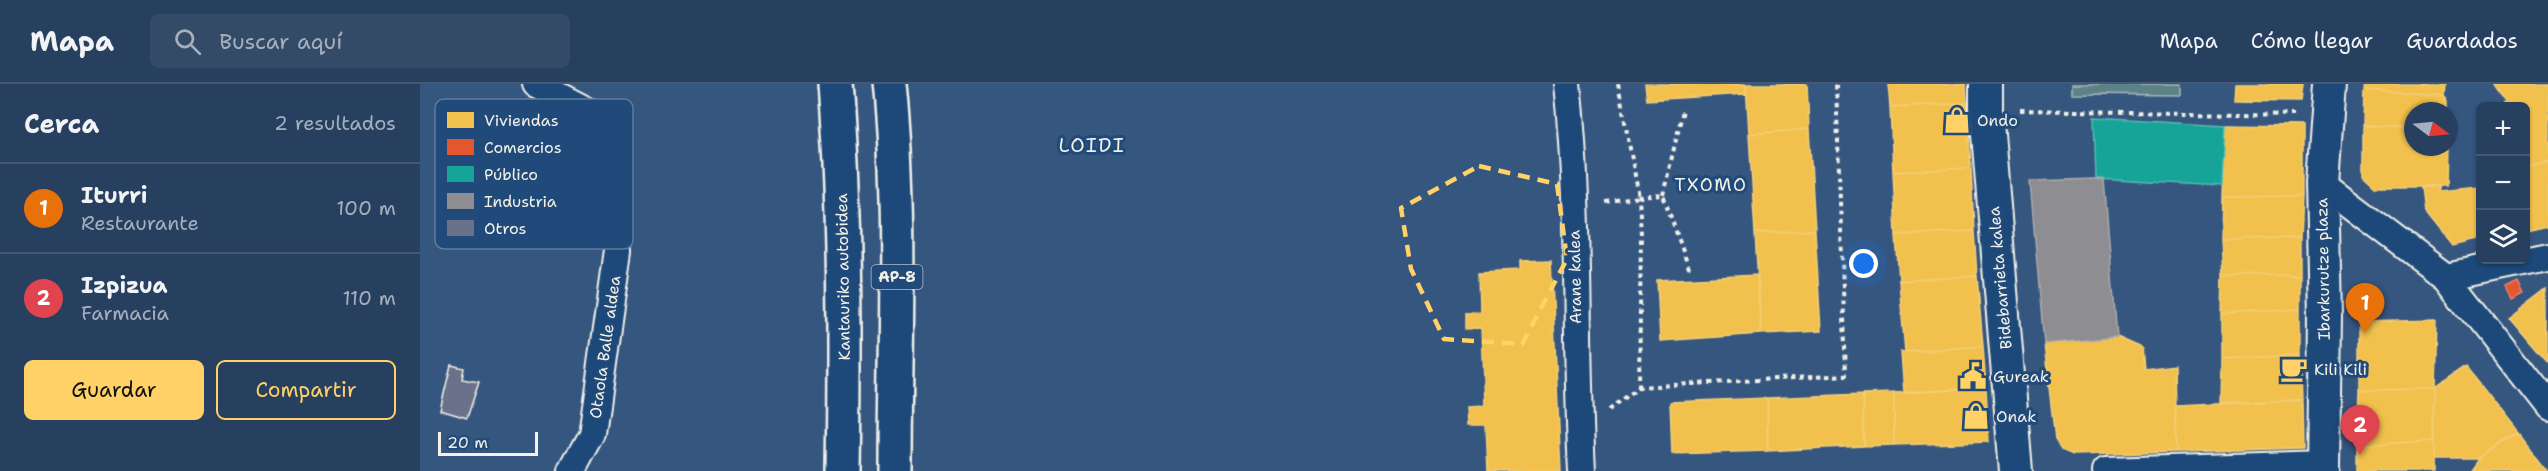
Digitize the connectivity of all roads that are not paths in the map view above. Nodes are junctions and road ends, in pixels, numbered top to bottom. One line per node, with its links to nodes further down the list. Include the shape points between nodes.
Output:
1 (536, 84): 7 (street, Otaola Balle aldea)
2 (835, 84): 15 (highway, Kantauriko autobidea, via 842,179)
3 (888, 84): 16 (highway, AP-8, via 894,132 897,263)
4 (1567, 84): 17 (street, Arane kalea, via 1575,154)
5 (2330, 84): 8 (street)
6 (1986, 97): 18 (street, Bidebarrieta kalea)
7 (565, 99)
8 (2322, 183): 11 (street, Ibarkurutze plaza); 13 (street, Ibarkurutze plaza)
9 (618, 249): 14 (street, Otaola Balle aldea, via 592,434)
10 (2548, 256): 11 (street)
11 (2446, 277): 12 (street, Ibarkurutze plaza)
12 (2548, 407)
13 (2323, 467): 19 (street)
14 (573, 471)
15 (843, 471)
16 (895, 471)
17 (1582, 471)
18 (2016, 471)
19 (2106, 471)

